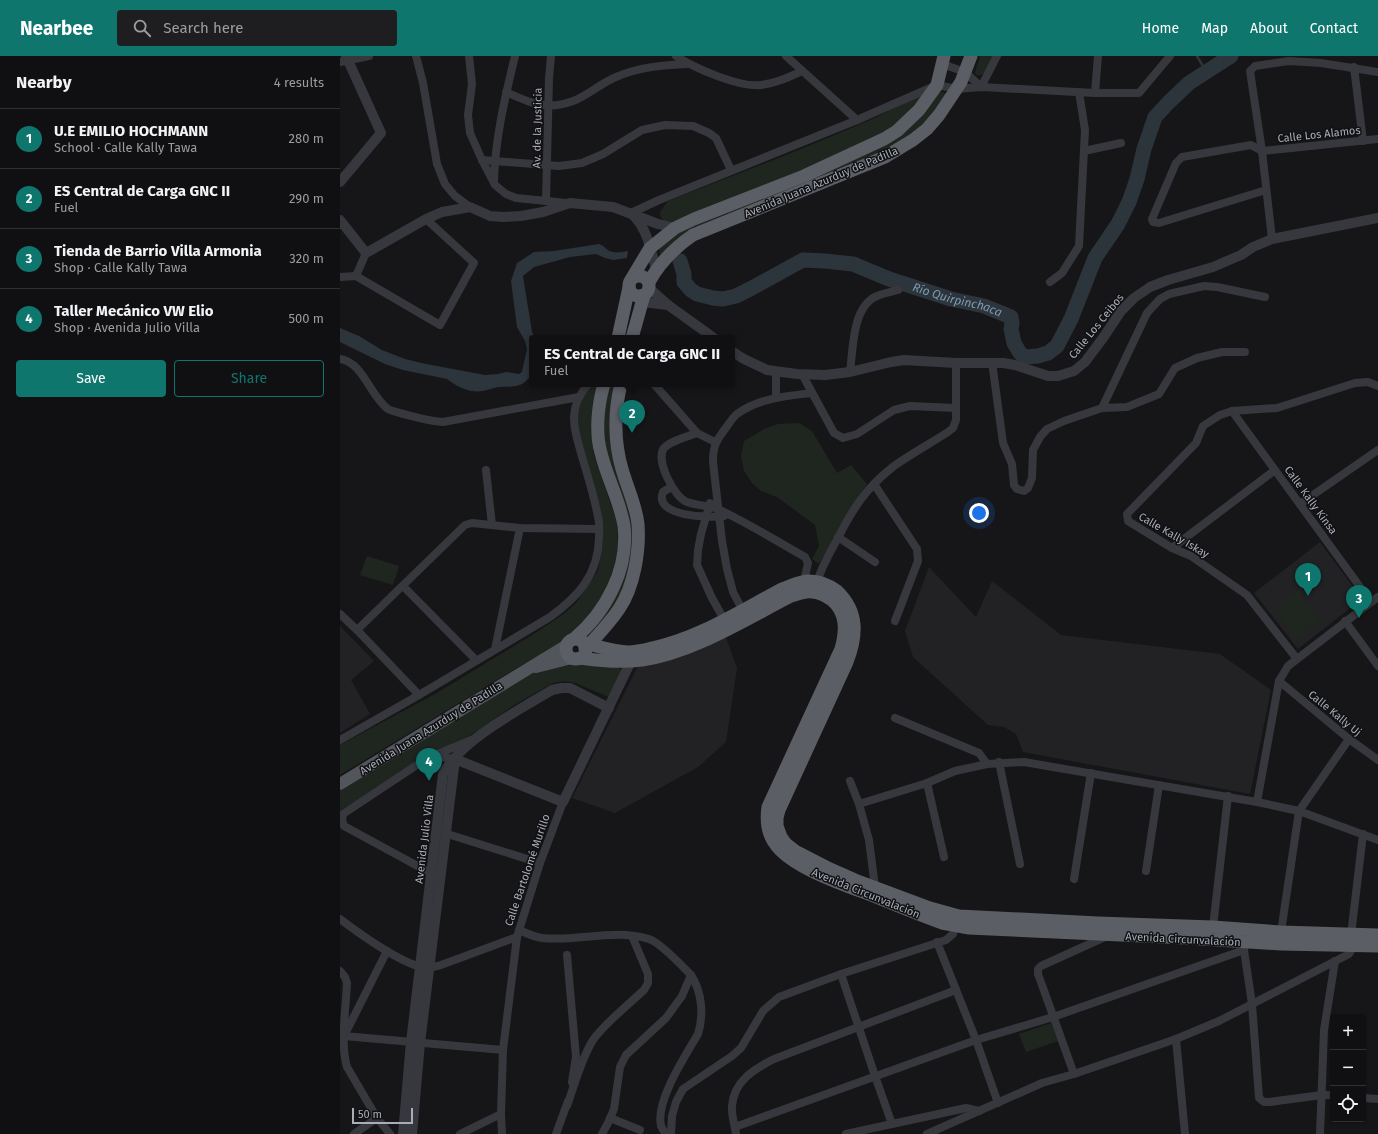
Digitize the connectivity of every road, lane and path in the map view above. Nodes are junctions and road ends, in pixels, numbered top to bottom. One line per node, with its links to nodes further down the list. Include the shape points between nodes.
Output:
1 (369, 56): 12 (street)
2 (416, 56): 41 (street, via 424,83 437,164 455,196)
3 (469, 56): 32 (street, via 472,84 468,115 470,133)
4 (515, 56): 22 (street)
5 (550, 56): 25 (street, Av. de la Justicia)
6 (676, 56): 14 (street)
7 (971, 56): 17 (highway, Avenida Juana Azurduy de Padilla)
8 (997, 56): 20 (street)
9 (1098, 56): 24 (street)
10 (1170, 56): 24 (street, via 1139,93)
11 (790, 57): 16 (street)
12 (345, 59): 36 (street, via 381,133)
13 (943, 60): 17 (street); 19 (highway, Avenida Juana Azurduy de Padilla)
14 (688, 64): 16 (street, via 737,82 759,85 779,82); 25 (street, via 638,69 616,77 574,101)
15 (1354, 67): 18 (street); 28 (street); 31 (street, via 1289,61 1255,66 1250,71)
16 (802, 71): 26 (street)
17 (965, 72): 20 (street); 21 (highway, Avenida Juana Azurduy de Padilla)
18 (1378, 72)
19 (937, 85): 21 (street); 26 (street); 46 (highway, Avenida Juana Azurduy de Padilla, via 910,121 884,139 804,176)
20 (981, 87): 21 (street); 23 (street)
21 (957, 89): 50 (highway, Avenida Juana Azurduy de Padilla, via 927,129 898,150 693,235 671,251)
22 (506, 92): 25 (street, via 535,104); 33 (street)
23 (1079, 92): 24 (street); 30 (street, via 1085,130)
24 (1095, 93)
25 (548, 106): 34 (street, Av. de la Justicia)
26 (857, 120): 35 (street)
27 (1378, 139): 28 (street, Calle Los Alamos)
28 (1363, 141): 31 (street, Calle Los Alamos)
29 (1121, 143): 30 (street)
30 (1084, 151): 53 (street, via 1079,246 1062,273)
31 (1262, 151): 38 (street); 38 (street, via 1251,145 1182,157 1176,163 1152,219 1153,222 1159,223)
32 (482, 160): 33 (street); 37 (street)
33 (494, 161): 34 (street); 37 (street)
34 (547, 165): 35 (street, via 582,163 603,154 642,130 665,125 693,126 709,133 716,138); 39 (street, Av. de la Justicia)
35 (731, 170): 42 (street)
36 (340, 182)
37 (494, 182): 39 (street, via 495,186 506,194 516,198)
38 (1266, 190): 47 (street)
39 (546, 201): 40 (street)
40 (570, 203): 41 (street, via 521,216 490,216); 42 (street, via 613,207)
41 (470, 207): 44 (street, via 442,212)
42 (631, 213): 46 (street); 48 (street, via 637,219)
43 (1378, 218): 47 (street, Calle Los Ceibos)
44 (426, 219): 49 (street); 51 (street, via 474,263 440,324)
45 (340, 220): 49 (street)
46 (674, 228): 48 (highway, Avenida Juana Azurduy de Padilla)
47 (1272, 239): 65 (street, Calle Los Ceibos, via 1253,247 1241,256 1150,287 1121,311 1085,362 1066,375 1048,376 1015,365)
48 (650, 248): 50 (street); 54 (highway, Avenida Juana Azurduy de Padilla)
49 (366, 253): 51 (street)
50 (656, 269): 56 (highway, Avenida Juana Azurduy de Padilla)
51 (356, 276): 52 (street)
52 (340, 277)
53 (1050, 282)
54 (630, 283): 56 (highway, via 632,294 641,296); 56 (highway, via 638,275 642,276 647,279); 59 (highway, Avenida Juana Azurduy de Padilla)
55 (898, 290): 68 (street, via 876,296 864,305 854,339)
56 (646, 292): 58 (street); 58 (street); 60 (highway, Avenida Juana Azurduy de Padilla)
57 (1265, 297): 79 (street, via 1204,286 1169,294 1160,299 1147,313)
58 (668, 305): 61 (street)
59 (619, 335)
60 (633, 335)
61 (710, 335)
62 (1245, 352): 79 (street, via 1222,352 1197,358 1175,368 1159,394 1127,407)
63 (735, 353): 67 (street, Calle Los Ceibos, via 767,370)
64 (340, 359): 76 (street, via 348,360 357,368 377,398 389,410 425,421 443,422)
65 (992, 362): 66 (street, Calle Los Ceibos); 79 (street, via 1003,444 1012,464 1014,485 1017,489 1024,491 1028,488 1032,478 1034,450 1047,429 1064,420)
66 (956, 363): 68 (street, Calle Los Ceibos, via 904,360); 78 (street)
67 (776, 371): 69 (street, Calle Los Ceibos); 77 (street)
68 (850, 372): 69 (street, Calle Los Ceibos)
69 (802, 374): 75 (street)
70 (1378, 386): 80 (street, via 1368,382 1355,383 1277,408)
71 (586, 387): 76 (street)
72 (603, 387): 109 (highway, Avenida Juana Azurduy de Padilla, via 598,425 600,452 624,526 624,546 616,584 589,626)
73 (620, 387): 102 (highway, Avenida Juana Azurduy de Padilla, via 616,414 618,445 638,524 637,558 630,587)
74 (657, 387): 81 (street)
75 (812, 393): 77 (street); 78 (street, via 834,433 843,438 857,434 894,410 910,406)
76 (579, 397): 95 (street, via 573,416)
77 (776, 398): 82 (street, via 754,404 736,415)
78 (956, 408): 86 (street, via 956,420 948,432 895,466)
79 (1102, 408)
80 (1232, 411): 85 (street, Calle Kally Kinsa); 97 (street, Calle Kally Iskay, via 1203,426 1196,443 1127,514 1128,521)
81 (698, 433): 82 (street); 87 (street, via 669,444 664,449 661,457)
82 (715, 442): 88 (street, via 712,462)
83 (1378, 450): 89 (street)
84 (486, 470): 93 (street)
85 (1275, 470): 89 (street, Calle Kally Kinsa); 97 (street)
86 (874, 484): 96 (street, via 858,502); 105 (street, via 917,550 918,561)
87 (671, 487): 90 (street, via 687,502); 92 (street, via 663,492 662,498 671,510)
88 (716, 494): 90 (street); 91 (street)
89 (1300, 504): 101 (street, Calle Kally Kinsa)
90 (708, 506): 91 (street); 92 (street)
91 (718, 513): 92 (street); 99 (street, via 729,515 805,557); 104 (street, via 733,592)
92 (706, 517): 107 (street, via 697,565)
93 (492, 525): 94 (street); 100 (street, via 465,525)
94 (520, 528): 95 (street); 110 (street)
95 (599, 529): 110 (street, via 599,548 595,566 586,584 566,606)
96 (838, 537): 98 (street); 99 (street, via 822,567)
97 (1172, 548): 113 (street, Calle Kally Iskay, via 1191,556 1247,595)
98 (875, 562)
99 (810, 581): 104 (highway, Avenida Circunvalación, via 782,589); 147 (highway, Avenida Circunvalación, via 834,589 847,602 854,623 854,641 847,662 781,805 777,826 786,844 795,851 830,869)
100 (403, 586): 108 (street); 114 (street)
101 (1374, 599): 106 (street)
102 (620, 608): 109 (highway, Avenida Juana Azurduy de Padilla, via 604,629); 111 (highway, via 608,627 607,635 611,647)
103 (340, 614): 108 (street)
104 (745, 614): 107 (highway, Avenida Circunvalación); 149 (highway, Avenida Circunvalación, via 791,596 813,592 822,594 837,604 844,622 841,649 768,807 768,828 776,846 796,862 828,879 942,923)
105 (895, 621)
106 (1345, 621): 113 (street); 115 (street)
107 (726, 624): 112 (highway, Avenida Circunvalación)
108 (357, 630): 117 (street)
109 (579, 648): 111 (highway, Avenida Circunvalación); 112 (highway, Avenida Circunvalación, via 598,660); 131 (main road, Avenida Juana Azurduy de Padilla, via 522,672)
110 (495, 649): 114 (street)
111 (617, 651): 112 (highway, Avenida Circunvalación)
112 (630, 657): 118 (street, Calle Bartolomé Murillo)
113 (1297, 659): 116 (street, via 1288,666)
114 (476, 660): 117 (street)
115 (1378, 666)
116 (1280, 681): 121 (street, Calle Kally Uj); 135 (street)
117 (419, 695): 122 (street)
118 (609, 708): 120 (street, via 570,688 552,690); 134 (street, Calle Bartolomé Murillo)
119 (895, 718): 127 (street, via 979,753)
120 (475, 738): 123 (street); 124 (street)
121 (1349, 739): 125 (street, Calle Kally Uj); 137 (street)
122 (340, 740)
123 (426, 759): 124 (street); 145 (street, via 343,814 342,820 344,826)
124 (455, 759): 134 (street); 138 (street, Avenida Julio Villa)
125 (1378, 760)
126 (999, 762): 127 (street); 128 (street, via 1024,762); 143 (street)
127 (987, 764): 130 (street, via 955,771)
128 (1092, 773): 132 (street); 146 (street)
129 (850, 781): 136 (street)
130 (927, 783): 136 (street); 141 (street)
131 (340, 784)
132 (1159, 785): 133 (street); 144 (street)
133 (1228, 796): 135 (street); 150 (street)
134 (563, 802): 142 (street, Calle Bartolomé Murillo)
135 (1257, 802): 137 (street)
136 (859, 804): 147 (street, via 869,840)
137 (1299, 811): 139 (street); 152 (street)
138 (442, 832): 142 (street); 145 (street, Avenida Julio Villa)
139 (1363, 834): 140 (street); 157 (street)
140 (1378, 840)
141 (944, 857)
142 (540, 863): 153 (street, Calle Bartolomé Murillo)
143 (1020, 864)
144 (1146, 871)
145 (436, 876): 164 (street, Avenida Julio Villa)
146 (1074, 879)
147 (875, 887): 149 (highway, Avenida Circunvalación)
148 (340, 919): 161 (street)
149 (957, 921): 151 (highway, Avenida Circunvalación); 158 (street, via 950,937)
150 (1213, 927): 151 (highway, Avenida Circunvalación); 152 (highway, Avenida Circunvalación)
151 (1097, 929): 154 (highway, Avenida Circunvalación)
152 (1281, 932): 157 (highway, Avenida Circunvalación)
153 (518, 934): 156 (street, via 541,938); 164 (street, via 441,965); 176 (street, Calle Bartolomé Murillo)
154 (1110, 935): 159 (highway, Avenida Circunvalación, via 1186,938); 170 (street, via 1038,969)
155 (1378, 935): 157 (highway, Avenida Circunvalación)
156 (632, 936): 167 (street, via 651,939 670,953); 185 (street, via 648,974 648,983 644,990 593,1039)
157 (1353, 938): 159 (highway, Avenida Circunvalación); 160 (highway, Avenida Circunvalación); 163 (street, via 1349,954)
158 (937, 942): 166 (street); 168 (street)
159 (1245, 946): 169 (street); 170 (street)
160 (1378, 946)
161 (387, 951): 164 (street); 172 (street)
162 (567, 955): 185 (street, via 576,1057)
163 (1335, 961): 169 (street); 180 (street, via 1324,1030)
164 (425, 967): 175 (street, Avenida Julio Villa)
165 (340, 971): 172 (street, via 347,983)
166 (842, 974): 171 (street); 202 (street, via 779,997 763,1011 741,1048 683,1089 672,1116)
167 (691, 975): 189 (street, via 682,996 666,1018 626,1055 620,1066 614,1109); 201 (street, via 699,990 701,1024 698,1034 668,1086 661,1113 661,1126)
168 (956, 990): 171 (street); 174 (street)
169 (1252, 1004): 173 (street); 180 (street, via 1260,1098 1264,1102 1269,1102)
170 (1053, 1017): 174 (street); 178 (street)
171 (860, 1027): 179 (street); 192 (street, via 774,1059 750,1072 742,1081 733,1100 732,1114)
172 (344, 1036): 175 (street); 177 (street)
173 (1176, 1039): 178 (street); 205 (street)
174 (976, 1040): 179 (street); 184 (street)
175 (416, 1042): 176 (street); 195 (street, Avenida Julio Villa); 196 (street, Avenida Julio Villa)
176 (503, 1050): 187 (street, Calle Bartolomé Murillo)
177 (342, 1053): 188 (street, via 347,1067)
178 (1074, 1074): 184 (street, via 1042,1083)
179 (875, 1076): 190 (street); 192 (street)
180 (1322, 1095): 181 (street); 206 (street)
181 (1330, 1095)
182 (1366, 1098): 183 (street)
183 (1378, 1099)
184 (998, 1103): 186 (street)
185 (567, 1106): 199 (street)
186 (979, 1112): 190 (street, via 966,1108); 204 (street)
187 (501, 1114): 197 (street); 198 (street, Calle Bartolomé Murillo)
188 (377, 1118): 193 (street); 194 (street)
189 (610, 1118): 191 (street); 200 (street)
190 (892, 1124): 203 (street)
191 (640, 1130)
192 (736, 1130)
193 (354, 1134)
194 (390, 1134)
195 (403, 1134)
196 (412, 1134)
197 (460, 1134)
198 (502, 1134)
199 (556, 1134)
200 (602, 1134)
201 (666, 1134)
202 (671, 1134)
203 (846, 1134)
204 (927, 1134)
205 (1185, 1134)
206 (1320, 1134)

